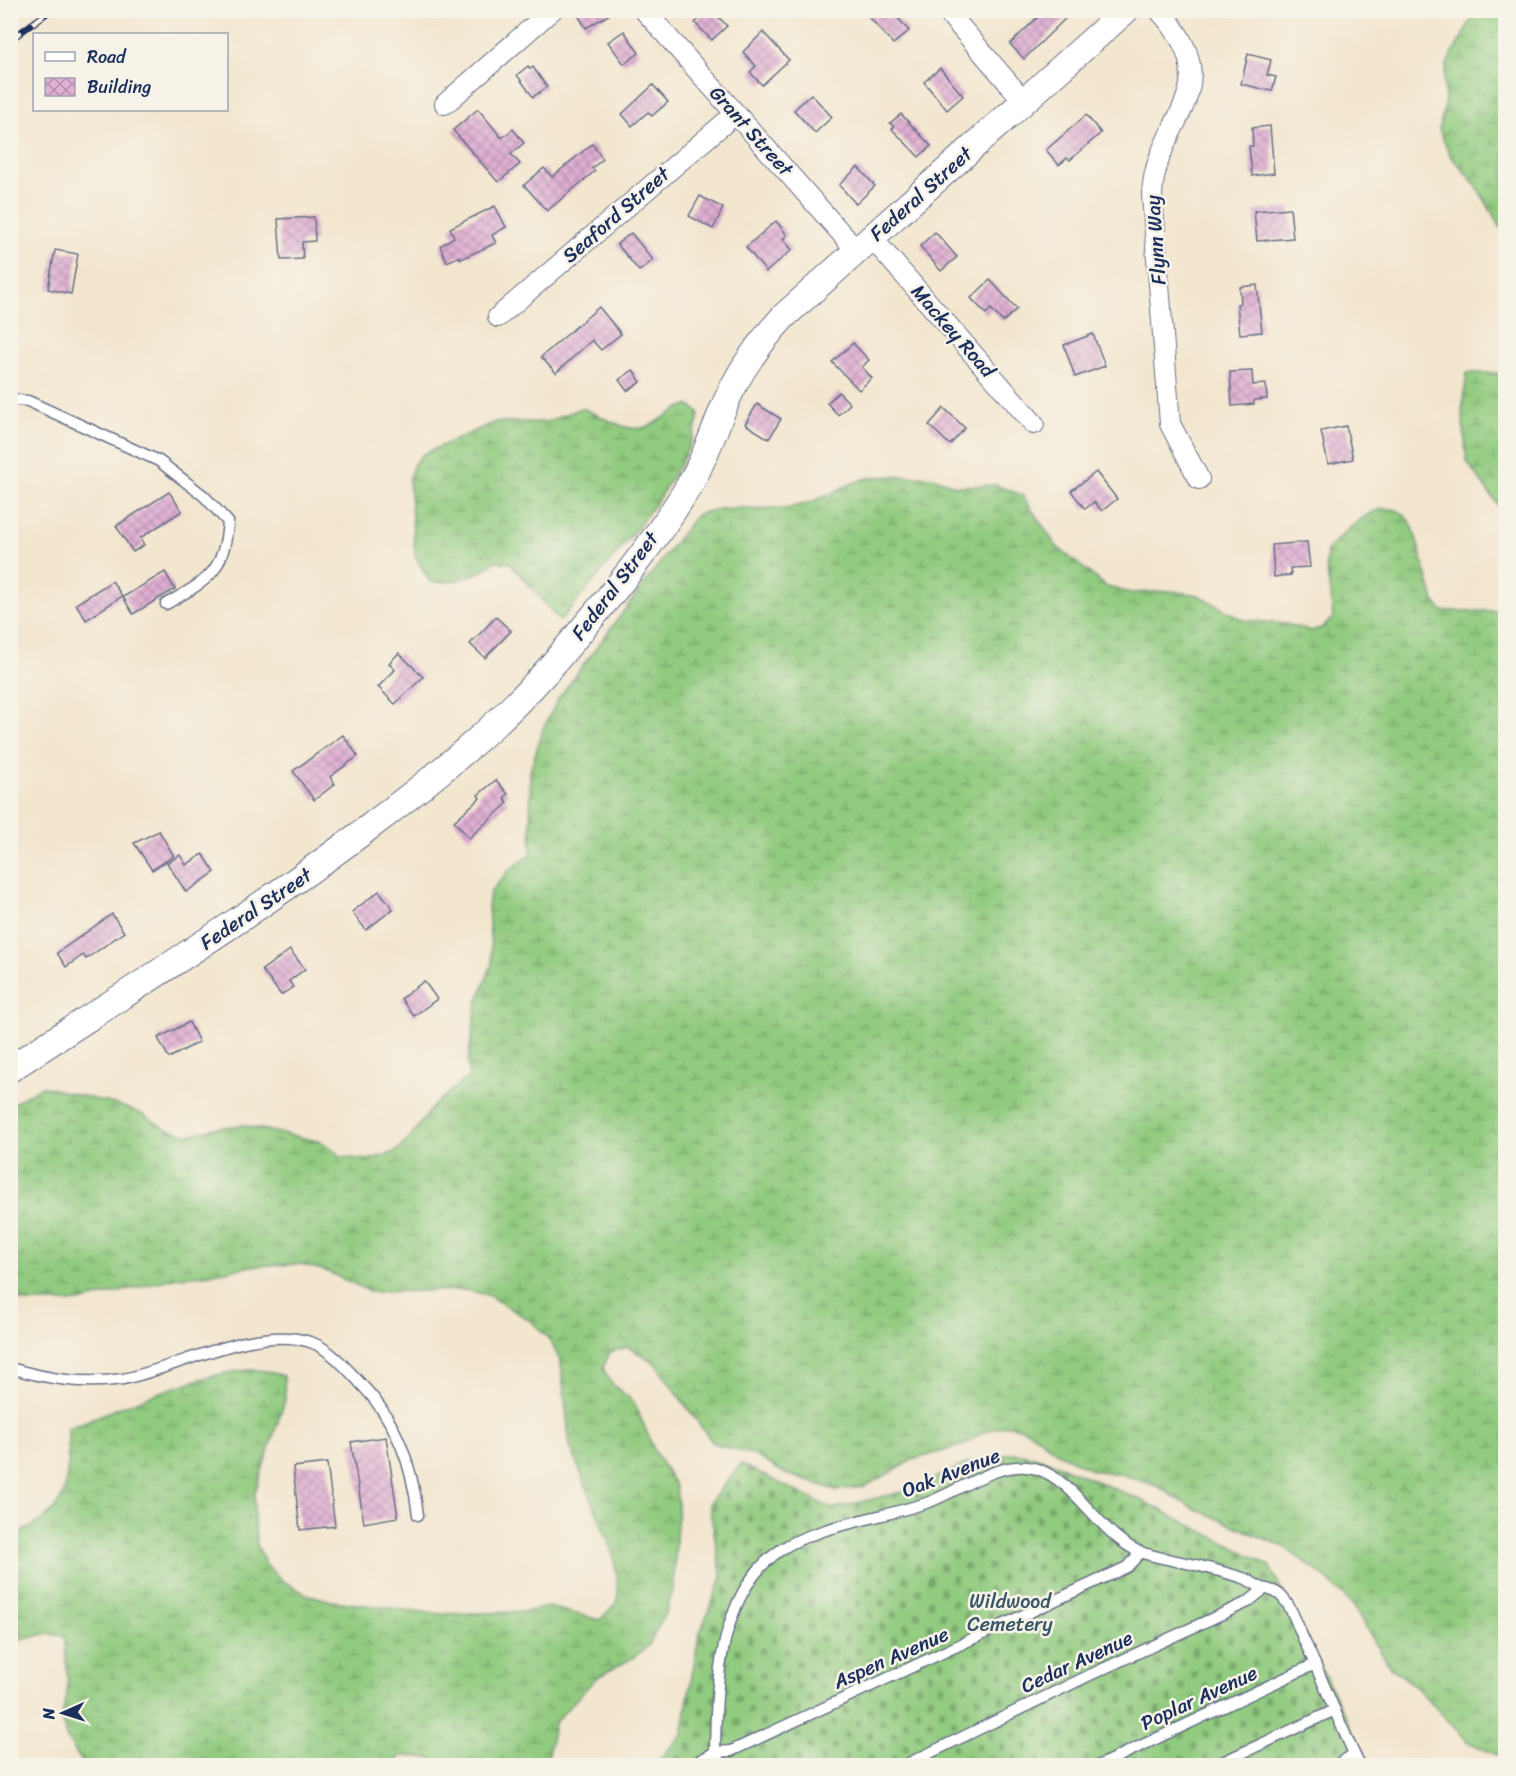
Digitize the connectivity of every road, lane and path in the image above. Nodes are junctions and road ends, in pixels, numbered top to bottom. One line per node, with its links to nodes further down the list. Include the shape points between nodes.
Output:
1 (552, 10): 7 (street)
2 (644, 10): 8 (street, Grant Street)
3 (946, 10): 6 (street)
4 (1126, 10): 6 (street, Federal Street)
5 (1159, 10): 13 (street, Flynn Way, via 1182,40 1191,75 1187,102 1159,159 1152,195 1170,421)
6 (1023, 100): 9 (street, Federal Street)
7 (445, 104)
8 (735, 114): 9 (street, Grant Street); 10 (street, Seaford Street)
9 (865, 245): 12 (street, Mackey Road); 15 (street, Federal Street, via 764,338 738,378 689,485 600,607 509,711 413,794 320,865 226,931)
10 (498, 317)
11 (10, 399): 14 (lane, via 27,401 159,461 204,496 228,522 226,548 219,567 204,582)
12 (1034, 424)
13 (1199, 479)
14 (166, 604)
15 (10, 1069)
16 (10, 1368): 17 (lane, via 50,1378 98,1382 125,1378 234,1345 278,1340 312,1343 364,1387 397,1433 414,1487)
17 (418, 1515)
18 (1141, 1552): 19 (lane, Oak Avenue, via 1236,1576); 22 (lane, Aspen Avenue, via 1127,1568 731,1750); 22 (lane, Oak Avenue, via 1103,1524 1052,1476 1036,1469 1015,1468 993,1473 954,1493 901,1512 823,1533 782,1549 760,1569 731,1620 717,1694)
19 (1264, 1589): 20 (lane, Oak Avenue, via 1272,1589 1282,1597); 26 (lane, Cedar Avenue, via 1248,1602)
20 (1315, 1664): 21 (lane, Oak Avenue); 27 (lane, Poplar Avenue)
21 (1335, 1710): 23 (lane, Oak Avenue); 28 (lane)
22 (715, 1752): 24 (lane, Aspen Avenue); 25 (lane)
23 (1354, 1754): 29 (lane); 30 (lane, Oak Avenue)
24 (690, 1766)
25 (723, 1766)
26 (903, 1766)
27 (1098, 1766)
28 (1214, 1766)
29 (1335, 1766)
30 (1360, 1766)

